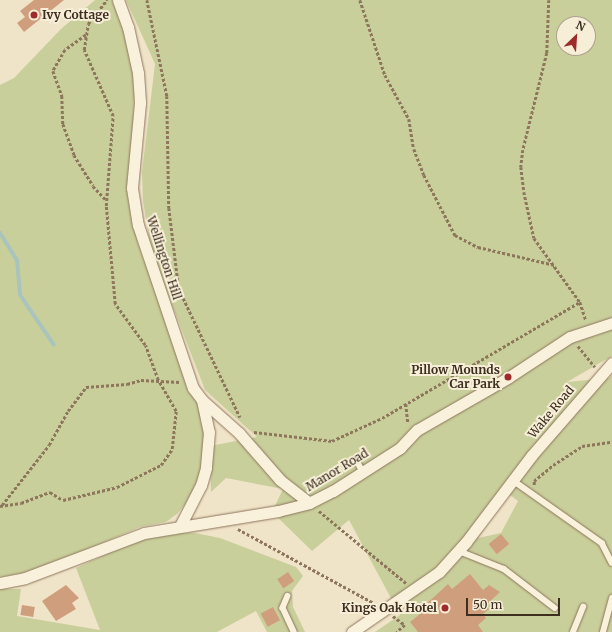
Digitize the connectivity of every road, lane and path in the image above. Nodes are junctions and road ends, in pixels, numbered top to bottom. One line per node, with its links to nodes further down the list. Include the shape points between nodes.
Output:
1 (107, 0): 6 (path, via 88,24)
2 (118, 0): 16 (street, Wellington Hill, via 128,27 138,73 140,103 132,188 138,225)
3 (147, 0): 19 (path, via 167,96 169,208 179,289)
4 (360, 0): 8 (path, via 385,75 409,119 414,149 424,175 455,235 478,247)
5 (549, 0): 8 (path, via 547,53 521,167 534,238)
6 (86, 35): 7 (path, via 84,50 113,116); 7 (path, via 65,50 53,71 62,96 63,124 74,155 93,186)
7 (106, 200): 15 (path, via 115,304 145,345)
8 (555, 265): 9 (path)
9 (580, 302): 11 (path); 18 (path)
10 (612, 323): 11 (street, Manor Road)
11 (591, 332): 12 (street, Manor Road)
12 (570, 337): 14 (path); 25 (street, Manor Road, via 509,377 417,430 400,448 360,466 333,491)
13 (612, 363): 14 (street, Wake Road)
14 (600, 373): 23 (street, Wake Road, via 532,455)
15 (158, 380): 16 (path, via 174,380); 26 (path, via 86,387 68,411 49,445); 26 (path, via 176,411 172,450 161,465 117,487 62,500 50,492 21,503)
16 (194, 388): 17 (street, Wellington Hill)
17 (202, 400): 25 (street, Wellington Hill, via 240,433 280,480); 28 (street, Wellington Hill, via 209,432 206,468 201,485)
18 (406, 404): 20 (path); 21 (path, via 382,418 332,440)
19 (243, 424)
20 (409, 429)
21 (246, 431)
22 (612, 442): 24 (path, via 582,446 553,465 534,482)
23 (514, 481): 24 (lane); 29 (street, Wake Road)
24 (534, 495): 30 (lane, via 602,543)
25 (309, 503): 27 (street, Manor Road); 32 (path)
26 (0, 507)
27 (219, 519): 28 (street, Manor Road); 37 (path)
28 (180, 526): 31 (street, Manor Road, via 144,533 25,578)
29 (459, 551): 32 (street, Wake Road, via 439,572); 36 (lane, via 504,569)
30 (612, 563)
31 (0, 583)
32 (415, 590): 37 (street, Wake Road)
33 (288, 596): 38 (lane, via 283,608)
34 (612, 598): 42 (lane)
35 (583, 607): 41 (lane)
36 (555, 608)
37 (386, 610): 39 (street, Wake Road); 40 (path, via 405,625)
38 (294, 632)
39 (352, 632)
40 (397, 632)
41 (573, 632)
42 (603, 632)

